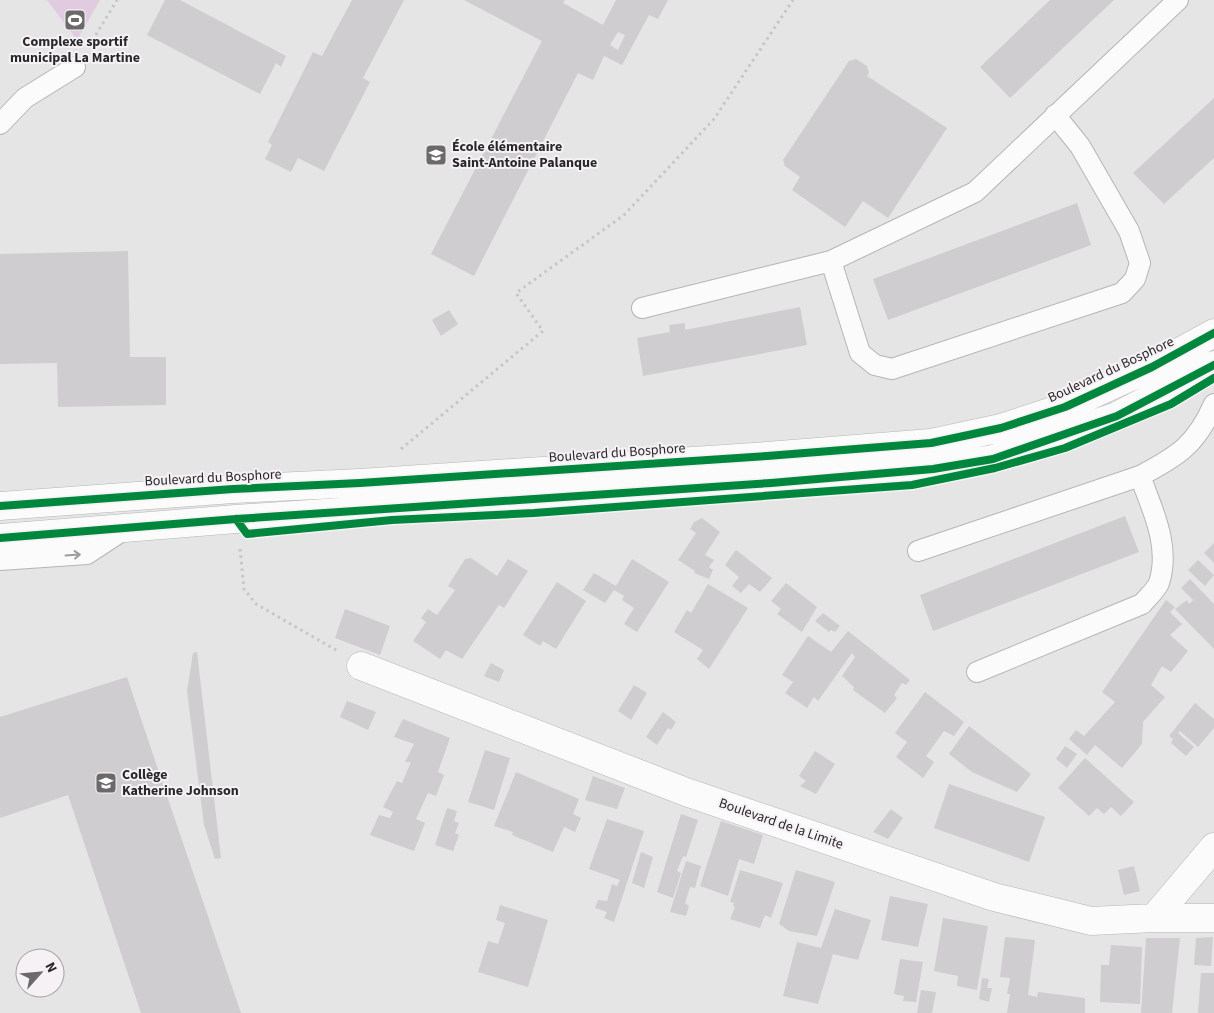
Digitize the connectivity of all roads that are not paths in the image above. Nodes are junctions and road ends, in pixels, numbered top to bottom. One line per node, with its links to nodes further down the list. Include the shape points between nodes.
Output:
1 (1178, 0): 3 (lane)
2 (75, 67): 4 (lane, via 25,98)
3 (1055, 115): 5 (lane, via 975,192); 5 (lane, via 1080,146 1129,231 1140,262 1135,279 1122,293 892,369 875,365 860,353)
4 (0, 124)
5 (831, 261): 6 (lane)
6 (642, 308)
7 (1214, 333): 11 (street, Boulevard du Bosphore, via 1152,367 1065,407 1001,428 931,443)
8 (1214, 365): 12 (street, via 1117,416 993,459 933,469)
9 (1214, 404): 10 (lane, via 1190,444 1172,459)
10 (1140, 476): 14 (lane); 17 (lane, via 1162,535 1159,584 1142,604)
11 (0, 506)
12 (126, 528): 13 (street); 15 (lane, one-way to 12, via 87,554)
13 (0, 538)
14 (918, 550)
15 (0, 560)
16 (361, 666): 19 (street, Boulevard de la Limite, via 686,792 994,897 1091,922)
17 (977, 672)
18 (1214, 847): 19 (street)
19 (1154, 918): 20 (street, Boulevard de la Limite)
20 (1214, 918)

